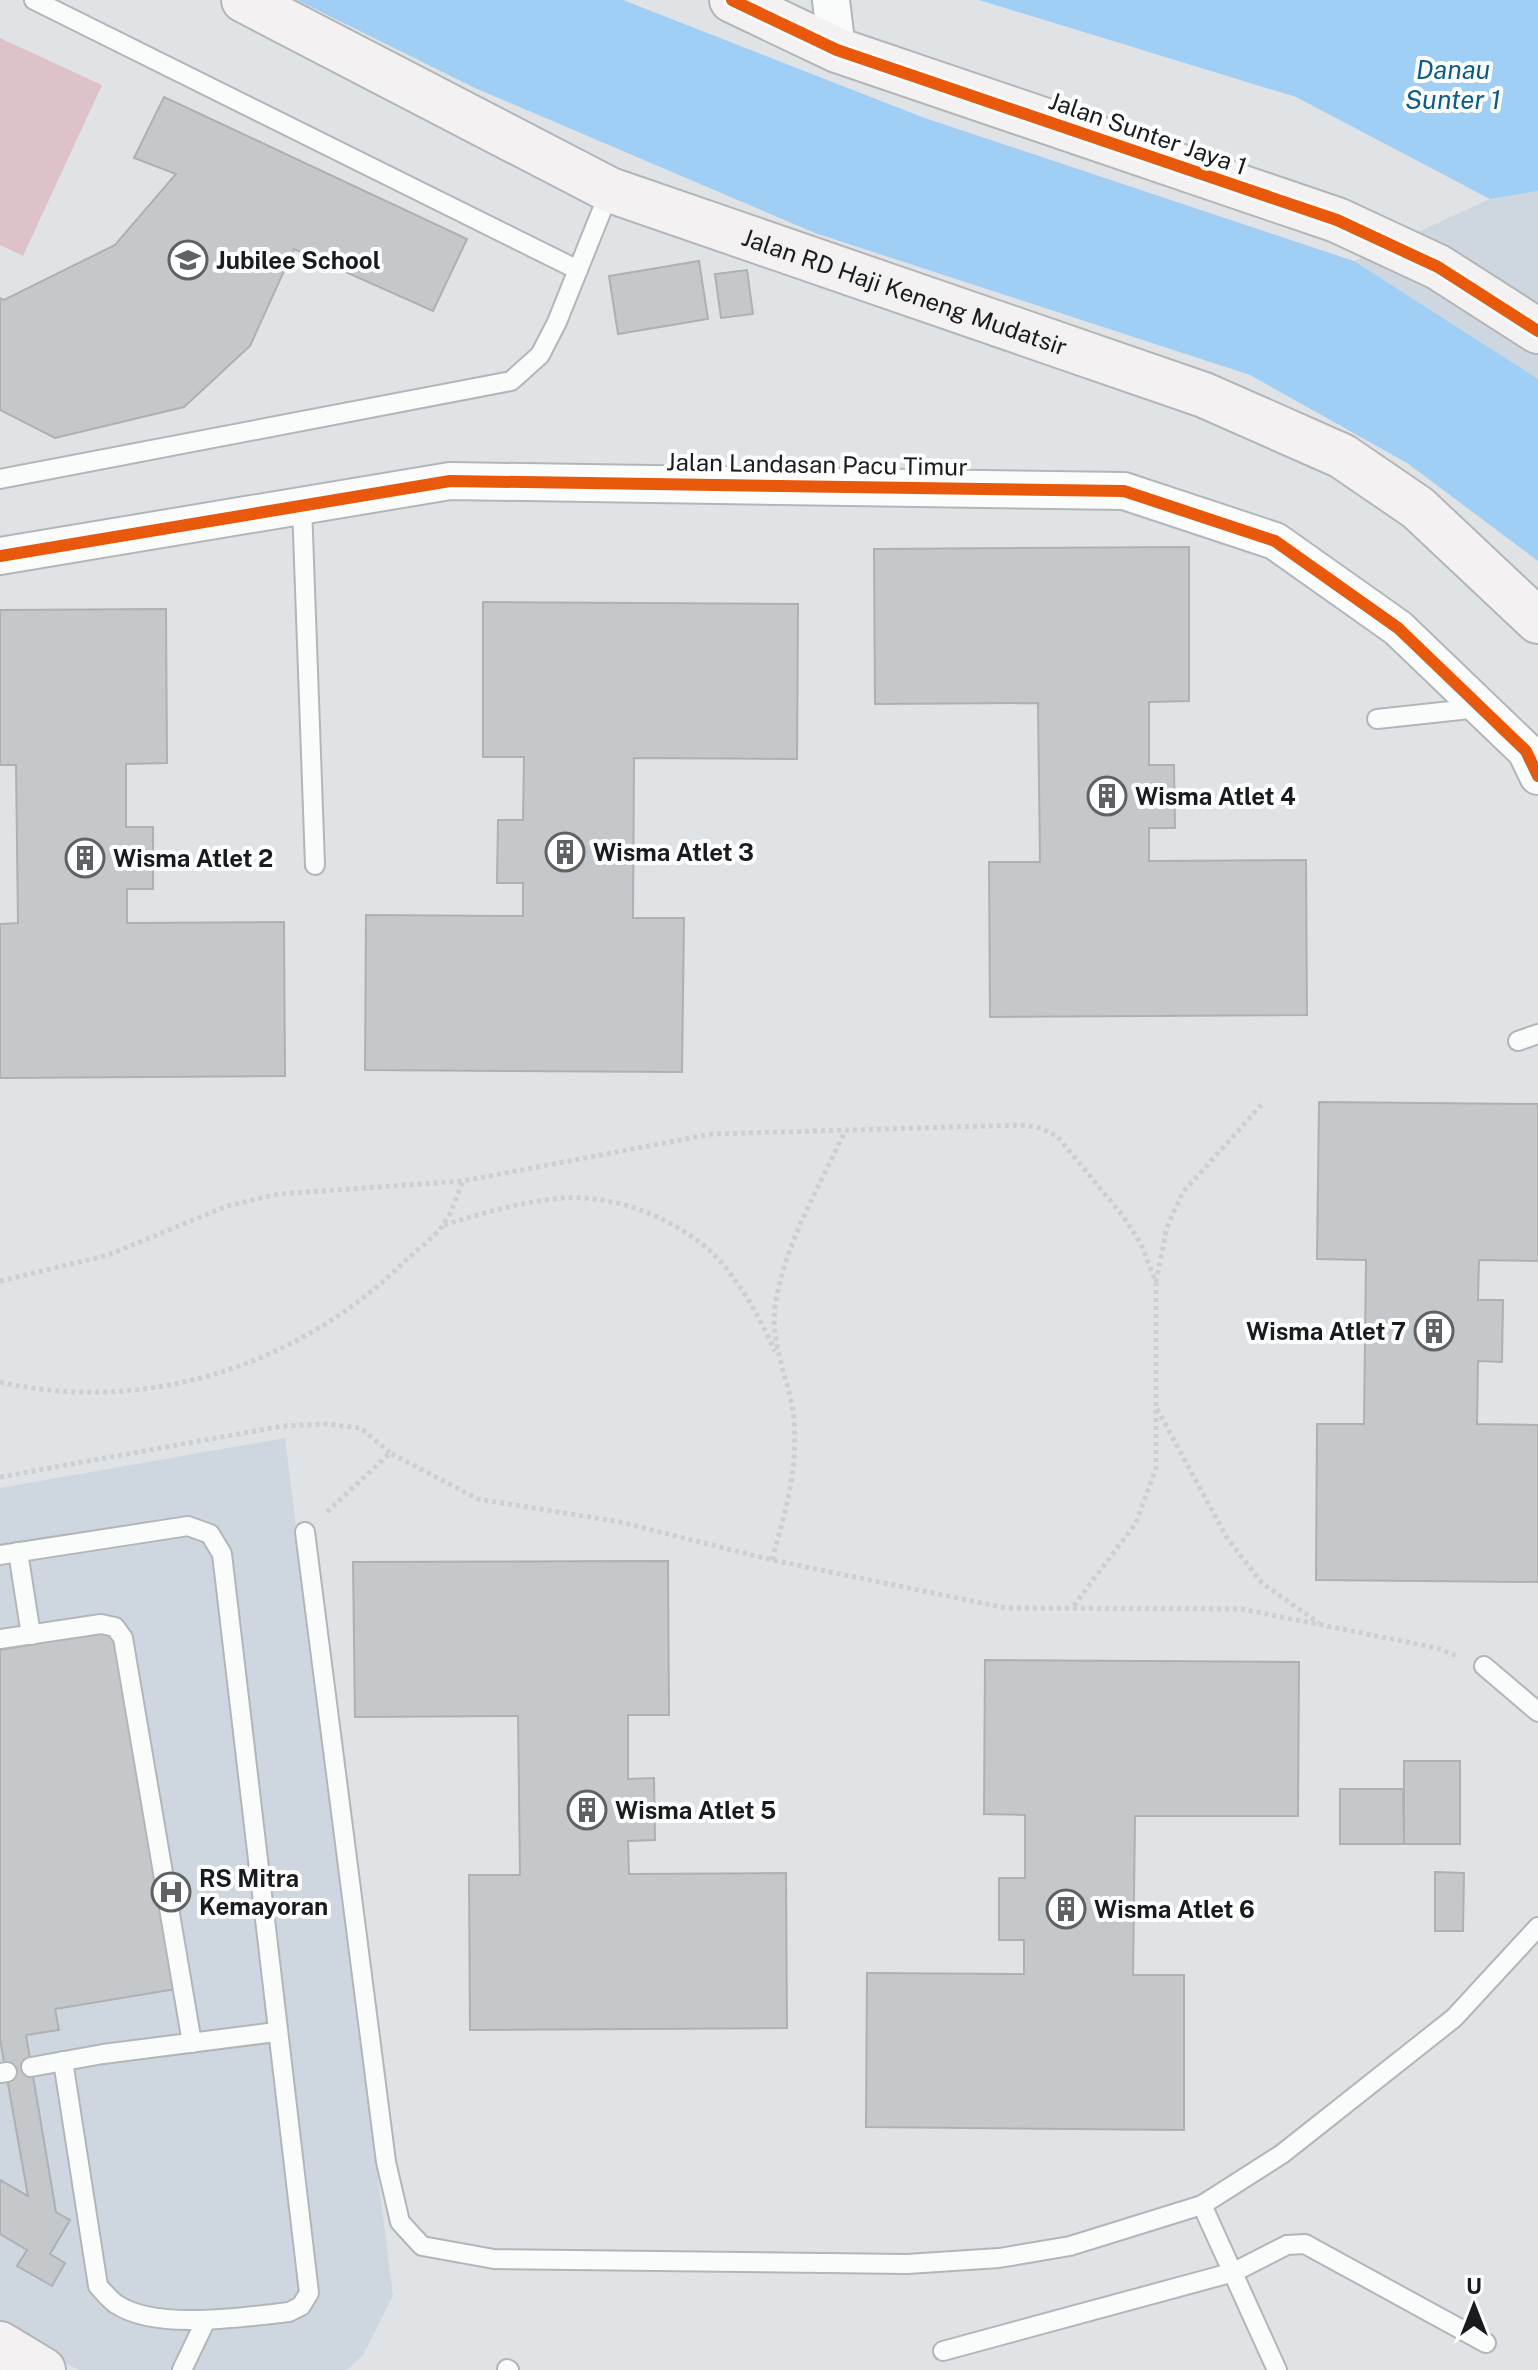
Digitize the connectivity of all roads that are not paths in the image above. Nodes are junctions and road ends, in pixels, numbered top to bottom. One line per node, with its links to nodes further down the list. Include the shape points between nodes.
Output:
1 (34, 0): 7 (lane)
2 (244, 0): 6 (street, Jalan RD Haji Keneng Mudatsir)
3 (732, 0): 5 (street, Jalan Sunter Jaya 1)
4 (831, 0): 5 (street)
5 (837, 50): 8 (street, Jalan Sunter Jaya 1, via 1337,220 1438,267)
6 (610, 190): 7 (lane); 12 (street, Jalan RD Haji Keneng Mudatsir, via 1204,395 1342,456 1418,508)
7 (578, 270): 9 (lane, via 540,355 511,381)
8 (1538, 331)
9 (0, 479)
10 (302, 506): 11 (street, Jalan Landasan Pacu Timur); 13 (street, Jalan Landasan Pacu Timur, via 450,481 1124,491 1275,541 1398,628); 16 (lane)
11 (0, 556)
12 (1538, 621)
13 (1482, 708): 14 (lane); 15 (street, Jalan Landasan Pacu Timur, via 1526,751)
14 (1377, 719)
15 (1538, 776)
16 (315, 865)
17 (1538, 1034): 18 (lane)
18 (1518, 1041)
19 (305, 1532): 30 (lane, via 386,2162 400,2222 422,2246 494,2259 907,2264 999,2258 1070,2246)
20 (9, 1553): 21 (lane); 26 (lane, via 188,1526 210,1534 222,1554)
21 (31, 1635): 22 (lane); 27 (lane, via 101,1624 115,1627 123,1638)
22 (0, 1639)
23 (1484, 1666): 24 (lane)
24 (1538, 1712)
25 (1538, 1927): 30 (lane, via 1454,2018 1282,2154)
26 (276, 2032): 27 (lane); 32 (lane, via 309,2293 289,2312)
27 (192, 2043): 28 (lane)
28 (63, 2061): 29 (lane); 32 (lane, via 98,2286 115,2304 139,2313)
29 (31, 2067)
30 (1202, 2205): 31 (lane)
31 (1234, 2272): 33 (lane, via 1287,2245 1305,2244); 35 (lane); 38 (lane)
32 (205, 2322): 37 (lane)
33 (1486, 2343)
34 (0, 2344): 36 (street)
35 (943, 2351)
36 (43, 2370)
37 (182, 2370)
38 (1277, 2370)

